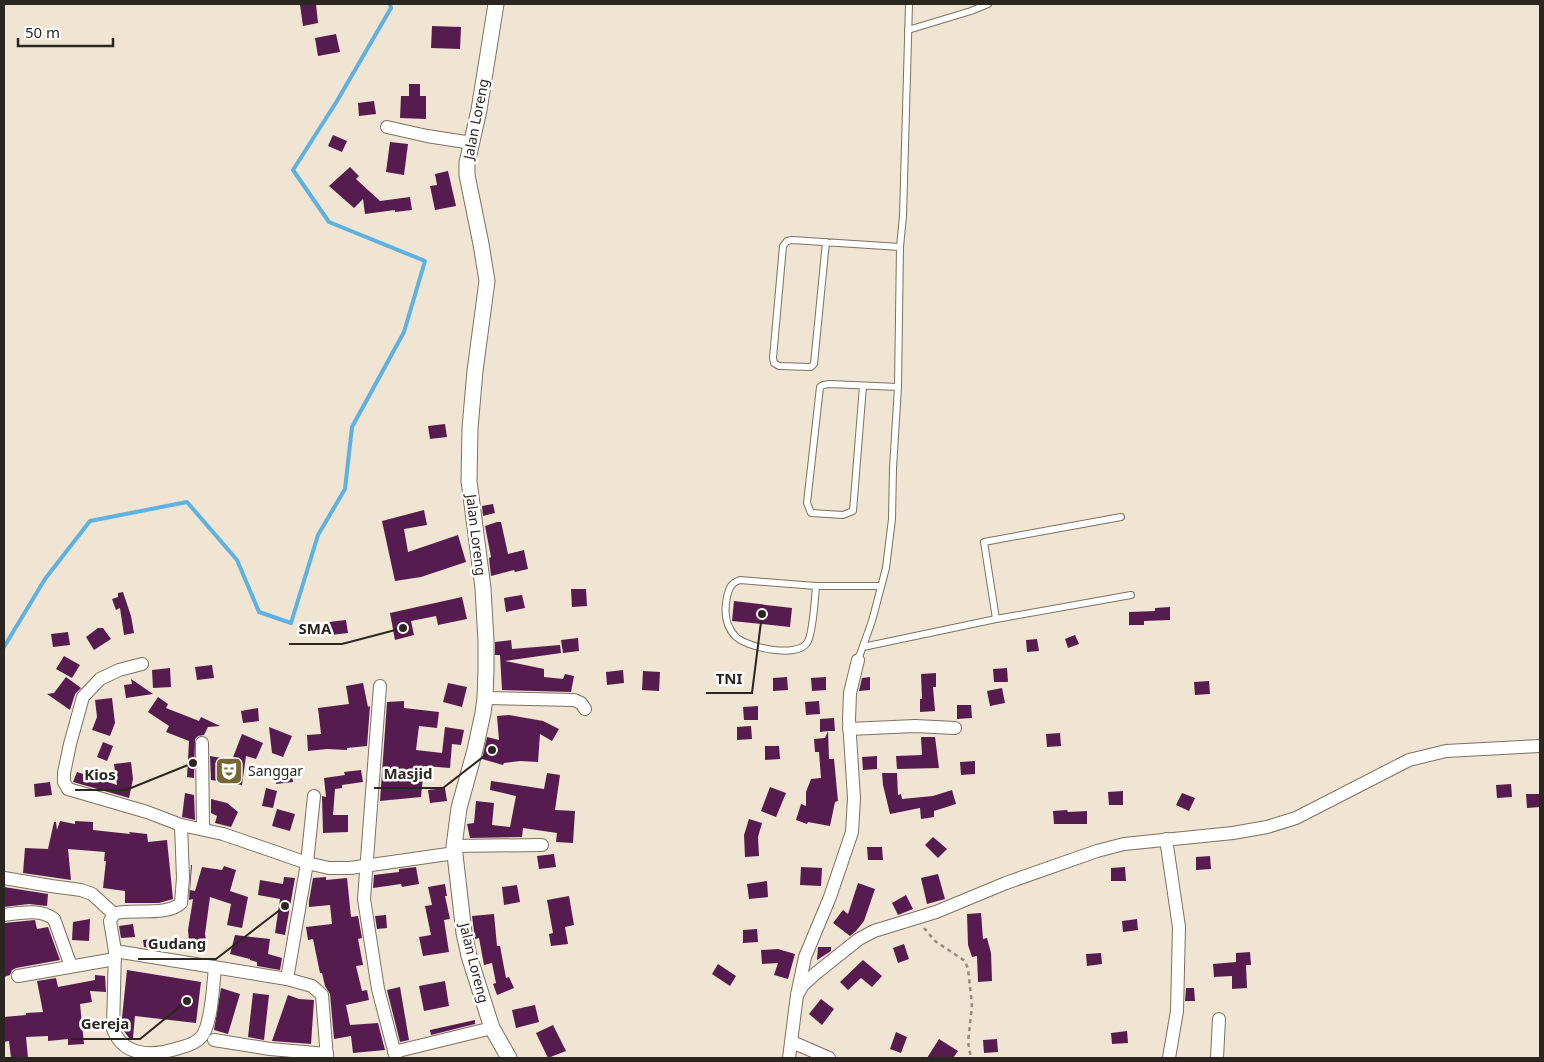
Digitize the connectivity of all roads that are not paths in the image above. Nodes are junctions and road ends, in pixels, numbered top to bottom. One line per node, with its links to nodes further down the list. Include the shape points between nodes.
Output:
1 (496, 4): 6 (street, Jalan Loreng)
2 (909, 4): 4 (lane)
3 (988, 4): 4 (lane)
4 (908, 30): 8 (lane)
5 (387, 127): 6 (street)
6 (472, 143): 20 (street, Jalan Loreng, via 467,175 487,281 475,371 469,481 483,588)
7 (826, 242): 7 (lane, via 792,240 783,246 773,358 779,366 811,367 814,364); 8 (lane)
8 (900, 247): 10 (lane)
9 (863, 386): 9 (lane, via 852,511 843,515 811,514 807,503 818,391 823,385); 10 (lane)
10 (898, 387): 13 (lane, via 892,519)
11 (1121, 517): 15 (lane, via 984,542)
12 (816, 586): 12 (lane, via 734,582 729,587 724,612 727,623 736,637 749,645 766,650 801,648 810,635); 13 (lane)
13 (881, 586): 16 (lane)
14 (1131, 594): 15 (lane)
15 (996, 619): 16 (lane)
16 (863, 647): 17 (lane)
17 (858, 660): 23 (street, via 850,693)
18 (142, 664): 27 (street, via 100,679 84,697 70,744 64,782 75,792)
19 (380, 686): 33 (street)
20 (485, 698): 21 (street, via 574,700); 31 (street, Jalan Loreng, via 479,735 459,808)
21 (585, 709)
22 (955, 728): 23 (street)
23 (849, 729): 42 (street, via 854,798 852,832 805,957)
24 (202, 743): 28 (street)
25 (1540, 746): 29 (street, via 1432,753 1389,769 1296,818 1233,833)
26 (314, 796): 32 (street)
27 (182, 825): 28 (street); 35 (street, via 181,903 167,910)
28 (203, 828): 32 (street)
29 (1166, 839): 42 (street, via 1096,851 917,919 882,928 859,939 803,985); 53 (street, via 1179,927 1176,1011)
30 (542, 845): 31 (street)
31 (455, 850): 33 (street); 44 (street, Jalan Loreng, via 467,948)
32 (307, 863): 33 (street, via 339,869); 41 (street)
33 (368, 865): 48 (street, via 364,899 378,989)
34 (4, 878): 35 (street, via 81,890 97,898)
35 (114, 914): 37 (street, via 110,921)
36 (4, 915): 38 (street, via 30,912 49,915 54,919)
37 (115, 955): 38 (street); 39 (street); 39 (street, via 113,1029 116,1037 143,1054 177,1049 202,1036 207,1026)
38 (71, 966): 40 (street)
39 (215, 968): 41 (street)
40 (18, 976)
41 (287, 979): 49 (street, via 312,986 322,995)
42 (797, 995): 46 (street)
43 (1219, 1020): 54 (street)
44 (492, 1028): 48 (street); 50 (street, Jalan Loreng)
45 (214, 1040): 47 (street)
46 (792, 1042): 51 (street); 52 (street)
47 (270, 1054): 49 (street)
48 (395, 1055)
49 (327, 1056)
50 (509, 1058)
51 (789, 1058)
52 (829, 1058)
53 (1169, 1058)
54 (1217, 1058)

